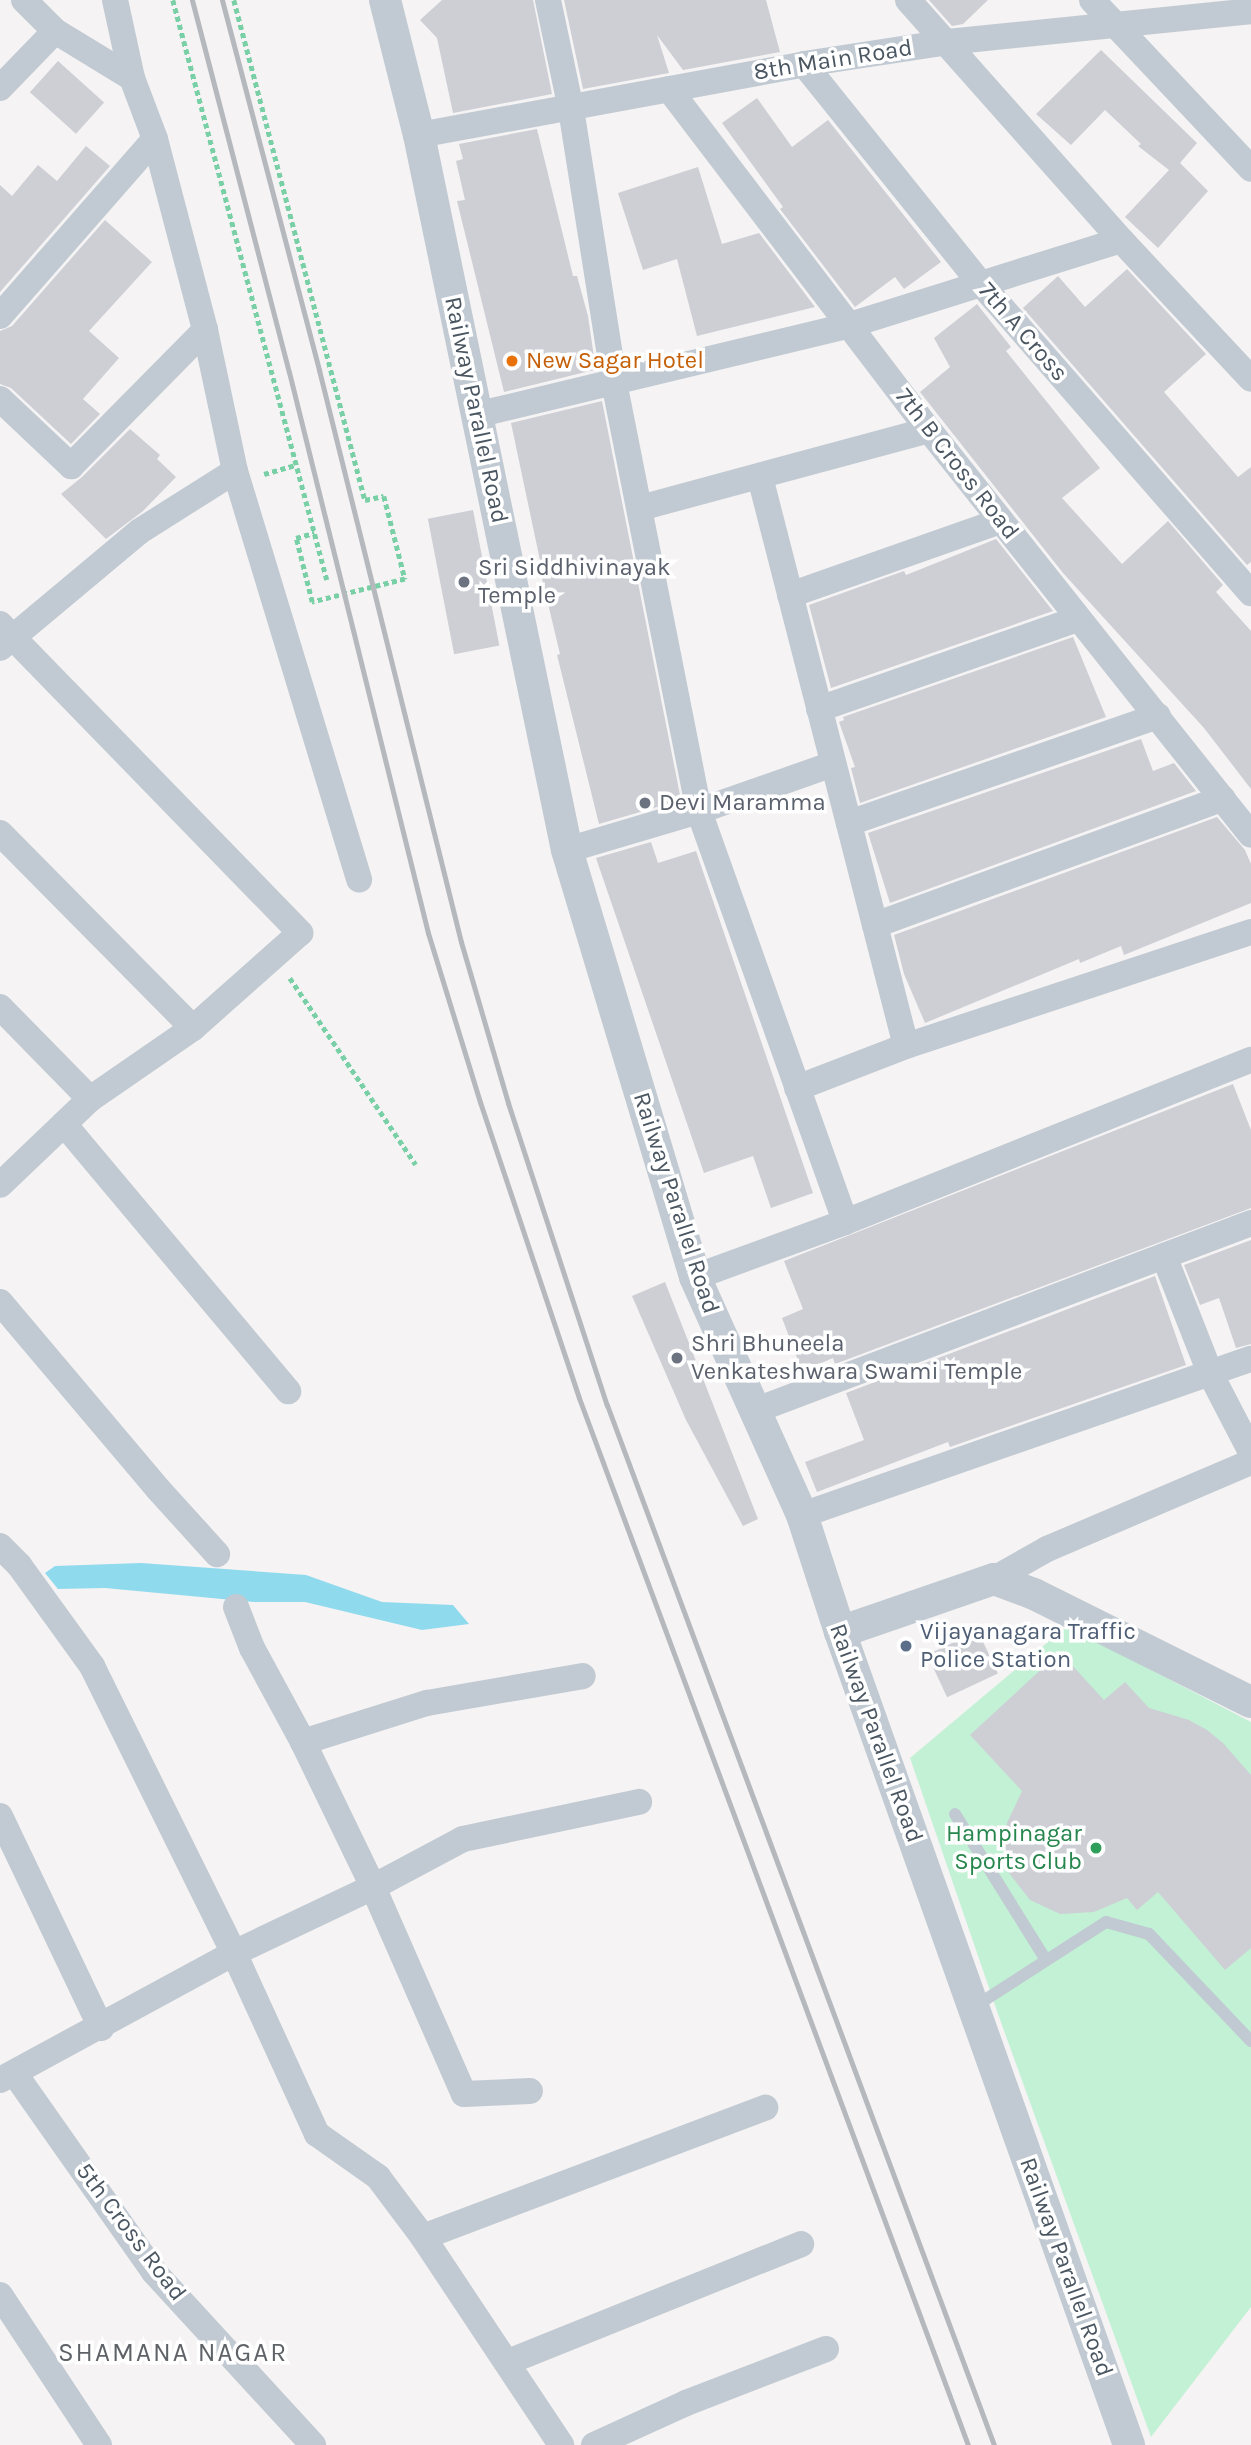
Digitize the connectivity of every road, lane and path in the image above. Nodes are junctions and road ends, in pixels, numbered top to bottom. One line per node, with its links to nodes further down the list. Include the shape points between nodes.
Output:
1 (24, 0): 11 (street)
2 (115, 0): 14 (street)
3 (173, 0): 35 (path)
4 (234, 0): 35 (path, via 365,500 384,496 405,579 312,602 296,538)
5 (385, 0): 18 (street, Railway Parallel Road)
6 (548, 0): 17 (street)
7 (908, 0): 12 (street)
8 (1091, 0): 10 (street)
9 (1251, 11): 10 (street, 8th Main Road)
10 (1115, 24): 12 (street, 8th Main Road); 20 (street)
11 (55, 31): 14 (street); 15 (street)
12 (947, 43): 13 (street, 8th Main Road); 21 (street)
13 (804, 64): 16 (street, 8th Main Road); 22 (street, 7th A Cross)
14 (132, 78): 19 (street)
15 (0, 88)
16 (668, 89): 17 (street, 8th Main Road); 24 (street, 7th B Cross Road)
17 (571, 109): 18 (street, 8th Main Road); 27 (street)
18 (419, 135): 29 (street, Railway Parallel Road)
19 (155, 139): 23 (street); 25 (street)
20 (1251, 169)
21 (1121, 240): 22 (street); 26 (street)
22 (982, 285): 24 (street); 37 (street, 7th A Cross)
23 (0, 316)
24 (850, 325): 27 (street); 30 (street, 7th B Cross Road)
25 (205, 330): 28 (street, via 71,466); 31 (street)
26 (1251, 380)
27 (614, 382): 29 (street); 33 (street)
28 (0, 398)
29 (477, 415): 49 (street, Railway Parallel Road)
30 (929, 430): 32 (street); 34 (street, 7th B Cross Road)
31 (235, 471): 40 (street, via 140,531); 50 (street)
32 (760, 477): 33 (street); 38 (street)
33 (640, 508): 45 (street)
34 (1000, 521): 38 (street); 39 (street, 7th B Cross Road)
35 (314, 533): 36 (path)
36 (327, 580)
37 (1251, 593)
38 (790, 596): 41 (street)
39 (1077, 619): 41 (street); 42 (street, 7th B Cross Road)
40 (4, 637): 53 (street, via 300,933)
41 (820, 709): 43 (street)
42 (1158, 716): 44 (street, 7th B Cross Road); 46 (street)
43 (833, 764): 45 (street); 46 (street)
44 (1223, 798): 48 (street, 7th B Cross Road); 51 (street)
45 (699, 811): 49 (street); 58 (street)
46 (849, 823): 51 (street)
47 (0, 833): 55 (street)
48 (1251, 835)
49 (567, 849): 66 (street, Railway Parallel Road)
50 (359, 880)
51 (875, 925): 56 (street)
52 (1251, 932): 56 (street)
53 (274, 954): 55 (street); 61 (path)
54 (0, 1007): 59 (street)
55 (193, 1028): 59 (street)
56 (906, 1046): 58 (street)
57 (1251, 1060): 63 (street)
58 (797, 1088): 63 (street)
59 (90, 1099): 60 (street)
60 (64, 1124): 62 (street); 70 (street)
61 (416, 1165)
62 (0, 1185)
63 (845, 1222): 66 (street)
64 (1251, 1223): 65 (street)
65 (1164, 1256): 69 (street); 71 (street)
66 (695, 1277): 71 (street, Railway Parallel Road)
67 (0, 1302): 76 (street)
68 (1251, 1359): 69 (street)
69 (1210, 1373): 72 (street); 74 (street)
70 (288, 1391)
71 (754, 1411): 74 (street, Railway Parallel Road)
72 (1251, 1452)
73 (1251, 1462): 77 (street, via 1046,1549)
74 (802, 1515): 79 (street, Railway Parallel Road)
75 (0, 1546): 87 (street, via 19,1565 92,1666)
76 (217, 1554)
77 (993, 1579): 79 (street); 81 (street, via 1034,1594)
78 (236, 1607): 82 (street, via 251,1648)
79 (840, 1632): 89 (street, Railway Parallel Road)
80 (583, 1676): 82 (street, via 427,1703)
81 (1251, 1702)
82 (303, 1742): 86 (street)
83 (639, 1802): 86 (street, via 463,1839)
84 (955, 1814): 88 (lane)
85 (0, 1816): 90 (street)
86 (373, 1887): 87 (street); 93 (street, via 464,2094)
87 (234, 1953): 90 (street); 95 (street, via 317,2134 378,2177)
88 (1046, 1960): 89 (lane); 91 (lane, via 1107,1922 1149,1934)
89 (974, 2007): 104 (street, Railway Parallel Road)
90 (101, 2028): 92 (street)
91 (1251, 2041)
92 (8, 2077): 100 (street, 5th Cross Road, via 154,2272)
93 (530, 2091)
94 (765, 2108): 95 (street)
95 (423, 2237): 99 (street)
96 (801, 2244): 99 (street)
97 (0, 2295): 101 (street)
98 (826, 2349): 103 (street, via 685,2403)
99 (508, 2361): 102 (street)
100 (302, 2441)
101 (99, 2445)
102 (561, 2445)
103 (594, 2445)
104 (1129, 2445)

